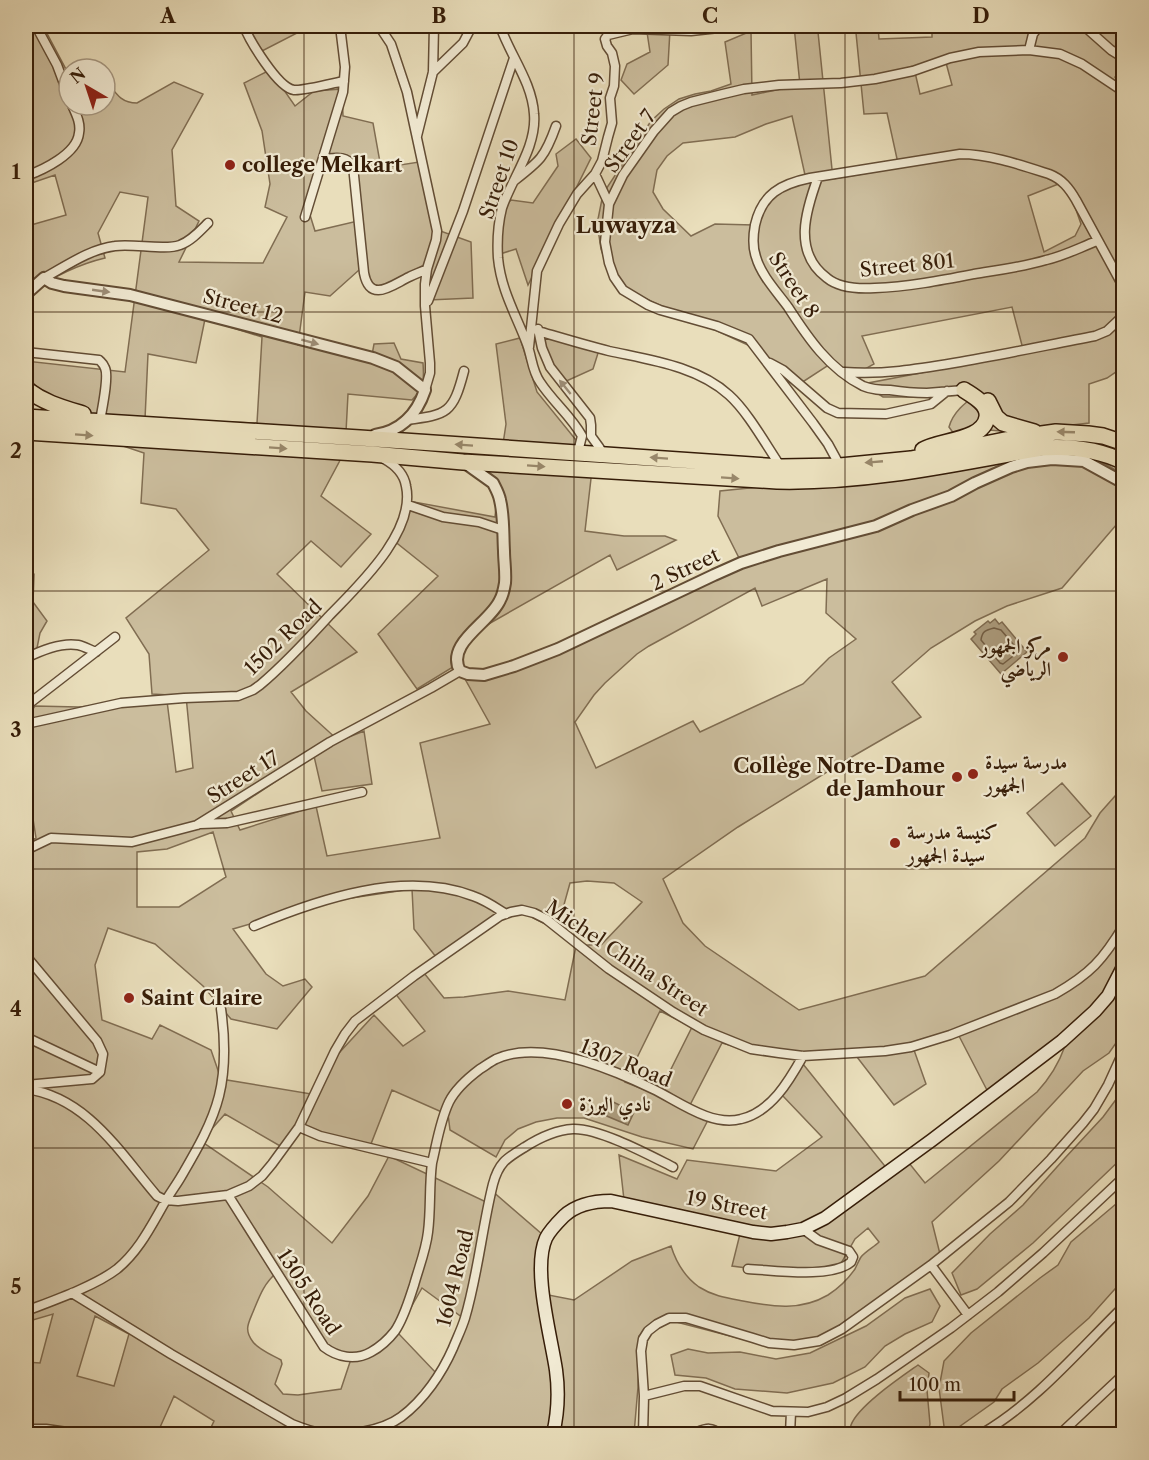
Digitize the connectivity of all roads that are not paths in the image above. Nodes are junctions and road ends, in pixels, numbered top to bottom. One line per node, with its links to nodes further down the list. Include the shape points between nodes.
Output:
1 (36, 26): 14 (street)
2 (244, 26): 16 (street, via 285,87 295,90)
3 (339, 26): 16 (street)
4 (379, 26): 20 (street, via 391,44)
5 (434, 26): 15 (street)
6 (472, 26): 15 (street, via 463,43)
7 (500, 26): 12 (street, Street 10)
8 (737, 26): 22 (street, Street 9, via 691,32 633,29 608,35 605,39 615,66 610,98 612,123)
9 (1039, 26): 11 (street)
10 (1084, 26): 13 (street)
11 (1029, 50): 17 (street, Street 7, via 1070,57); 26 (street, Street 7, via 979,52 857,82 762,86 691,102 671,112 654,131 623,175)
12 (514, 58): 25 (street, Street 10, via 526,83 534,115 533,131); 34 (street, via 463,211)
13 (1124, 58)
14 (57, 65)
15 (433, 72): 20 (street)
16 (344, 81): 21 (street)
17 (1124, 92)
18 (77, 117): 23 (street, via 80,134 74,145 62,158)
19 (556, 126): 25 (street, via 543,156)
20 (417, 137): 30 (street, via 437,231)
21 (323, 159): 27 (street); 30 (street, via 340,158 352,166 363,273 370,287 386,290)
22 (595, 174): 26 (street); 35 (street, Street 9, via 577,194 549,243 537,271)
23 (26, 176)
24 (818, 177): 29 (street, Street 8, via 960,154 979,155 1057,177 1068,187); 29 (street, Street 801, via 808,204 805,238 821,273 845,286 874,288 982,273 1047,260); 42 (street, Street 8, via 792,182 768,197 759,212 753,244 763,272 817,348)
25 (514, 181): 38 (street, Street 10, via 501,215 498,257 506,295)
26 (609, 204): 40 (street, Street 7, via 607,255 623,290 660,310 743,336)
27 (305, 217)
28 (208, 223): 31 (street, via 178,246 105,248)
29 (1097, 240): 32 (street, Street 8)
30 (427, 269): 34 (street)
31 (44, 278): 33 (street); 44 (street, Street 12, one-way to 44, via 64,286 130,295 373,358 396,367)
32 (1124, 288)
33 (26, 294)
34 (425, 306): 44 (street, via 430,363)
35 (533, 314): 37 (street); 38 (street, Street 9)
36 (1124, 315): 42 (street, via 1107,332 1095,336 916,369)
37 (538, 331): 52 (street, one-way to 37, via 590,418 550,367); 63 (street, via 679,368 712,381 737,403)
38 (529, 347): 52 (street, Street 10, via 539,381)
39 (26, 352): 49 (street, via 99,360 106,369 106,378)
40 (766, 360): 46 (street, via 838,413 886,414 931,404); 62 (street, Street 7)
41 (464, 371): 48 (street, via 457,397 446,411)
42 (841, 372): 46 (street, Street 8, via 871,388 915,393)
43 (26, 389): 49 (highway, via 53,405)
44 (425, 390): 48 (street, via 418,408)
45 (964, 390): 46 (street, Street 8); 51 (highway, via 985,398 1003,423); 58 (highway, via 985,407 986,422 969,436 924,448)
46 (947, 391)
47 (26, 417): 49 (highway)
48 (406, 420): 53 (street, via 392,430)
49 (98, 421): 53 (highway)
50 (26, 432): 56 (highway, one-way to 56)
51 (1040, 434): 54 (highway, one-way to 51, via 1088,434); 58 (highway)
52 (586, 436): 55 (street); 57 (street, Street 10)
53 (360, 438): 55 (highway, one-way to 53)
54 (1124, 443)
55 (578, 452): 57 (highway)
56 (372, 454): 59 (highway); 66 (street, via 390,462 400,472)
57 (603, 454): 63 (highway, one-way to 57)
58 (912, 459): 62 (highway, one-way to 62)
59 (463, 462): 61 (highway); 64 (street)
60 (1124, 462): 61 (highway, one-way to 60, via 795,482 873,477 1055,447 1095,452)
61 (499, 464): 64 (street)
62 (840, 466): 63 (highway)
63 (781, 467)
64 (493, 483): 67 (street, via 500,499)
65 (1124, 483): 71 (street, 2 Street, via 1084,461 1027,462 876,526 741,563 514,666 484,675)
66 (408, 505): 67 (street); 73 (street, 1502 Road, via 398,533 382,557 315,631 253,690 238,696 121,703)
67 (503, 530): 71 (street, via 504,590 495,609 461,644 456,661)
68 (115, 637): 69 (street)
69 (96, 652): 70 (street, via 79,645 64,645); 72 (street)
70 (26, 658)
71 (460, 671): 75 (street, Street 17, via 330,742)
72 (26, 706)
73 (26, 724)
74 (362, 792): 75 (street, via 227,823)
75 (197, 825): 76 (street, Street 17, via 132,842 51,838)
76 (26, 850)
77 (506, 914): 79 (street, via 475,896 457,891 398,886 325,901); 85 (street, Michel Chiha Street, via 522,910 546,919 609,969 704,1029 750,1049); 88 (street, via 356,1021 335,1051)
78 (1124, 925): 85 (street, Michel Chiha Street, via 1107,953 1086,974 1054,994 1015,1010 912,1047)
79 (254, 926)
80 (26, 956): 86 (street, via 97,1041 103,1054)
81 (1124, 965): 94 (main road, 19 Street, via 1108,996 1062,1041 825,1218)
82 (221, 1009): 93 (street, via 224,1058 219,1095 182,1176)
83 (26, 1037): 86 (street)
84 (1124, 1050): 95 (street, via 1094,1109 1077,1130 1009,1202)
85 (803, 1056): 89 (street, 1307 Road, via 768,1104 750,1116 732,1120 706,1116 629,1078 570,1057 512,1054 495,1059 459,1087 440,1126)
86 (100, 1072): 87 (street, via 92,1079)
87 (26, 1087): 93 (street, via 84,1114 118,1147 157,1196)
88 (299, 1127): 89 (street, via 320,1136); 92 (street, via 262,1176)
89 (432, 1163): 92 (street, 1305 Road, via 424,1252 403,1315 388,1340 357,1357 339,1356 324,1347)
90 (673, 1167): 97 (street, 1604 Road, via 609,1138 572,1129 531,1143 505,1160 493,1184 465,1321 446,1362 401,1417 368,1430 323,1434 292,1424)
91 (1124, 1177): 100 (street, via 1043,1253)
92 (228, 1195): 93 (street)
93 (165, 1200): 97 (street, via 130,1257 101,1280)
94 (803, 1229): 96 (street, via 818,1240 849,1251 853,1257 848,1266 800,1272); 106 (main road, 19 Street, via 762,1233 611,1202 596,1201 568,1212 546,1238 542,1253 542,1294 557,1383)
95 (931, 1265): 100 (street); 102 (street, via 842,1329 810,1343 770,1342 686,1318 657,1323 643,1339)
96 (748, 1269)
97 (72, 1293): 99 (street)
98 (1124, 1306): 111 (street, via 1029,1400)
99 (26, 1311)
100 (968, 1315): 103 (street, via 846,1398 808,1412)
101 (1124, 1374): 112 (street)
102 (644, 1396): 103 (street, via 700,1386 772,1411); 107 (street)
103 (791, 1412): 110 (street)
104 (26, 1429): 105 (street)
105 (81, 1434)
106 (553, 1434)
107 (643, 1434)
108 (696, 1434): 109 (street, via 706,1428)
109 (720, 1434)
110 (790, 1434)
111 (981, 1434)
112 (1060, 1434)

